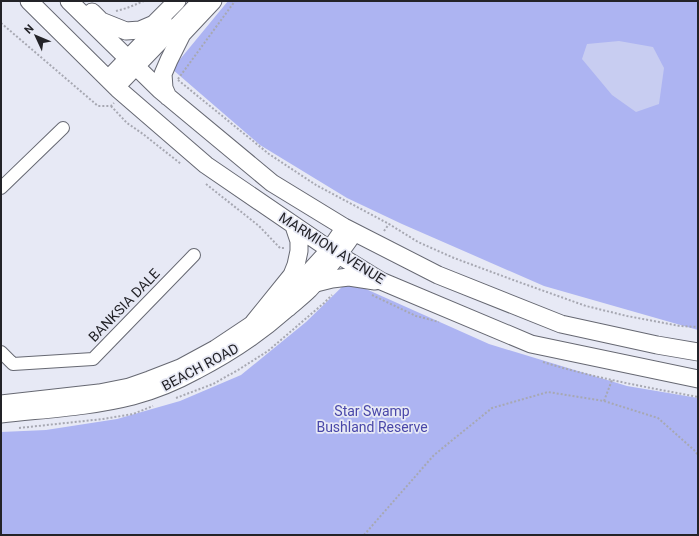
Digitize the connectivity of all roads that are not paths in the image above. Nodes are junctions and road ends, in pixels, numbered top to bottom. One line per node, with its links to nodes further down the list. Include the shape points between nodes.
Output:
1 (29, 1): 8 (highway, MARMION AVENUE)
2 (69, 1): 7 (highway, MARMION AVENUE)
3 (80, 1): 4 (highway, via 101,21 126,31 140,30 154,24)
4 (178, 1): 7 (main road)
5 (200, 1): 7 (main road)
6 (213, 1): 9 (highway, via 182,34 170,77 164,88)
7 (132, 63): 8 (main road); 9 (highway, MARMION AVENUE)
8 (112, 83): 12 (highway, MARMION AVENUE, via 206,165)
9 (168, 97): 13 (highway, MARMION AVENUE, via 272,182)
10 (63, 128): 11 (street)
11 (1, 188)
12 (294, 226): 14 (highway, MARMION AVENUE); 18 (highway, via 299,251 292,275)
13 (350, 230): 14 (main road, BEACH ROAD); 20 (highway, MARMION AVENUE, via 438,275 561,324)
14 (334, 252): 16 (highway, MARMION AVENUE); 17 (main road, BEACH ROAD); 18 (main road, BEACH ROAD)
15 (194, 255): 19 (street, BANKSIA DALE, via 93,359 13,364)
16 (381, 281): 17 (highway, via 349,277); 21 (highway, MARMION AVENUE, via 531,344)
17 (316, 284): 23 (main road, BEACH ROAD, via 269,326 242,345 158,390 99,404)
18 (254, 322): 22 (main road, BEACH ROAD, via 215,348 180,366 128,386 99,392)
19 (1, 352)
20 (698, 352)
21 (698, 378)
22 (1, 403)
23 (1, 415)

